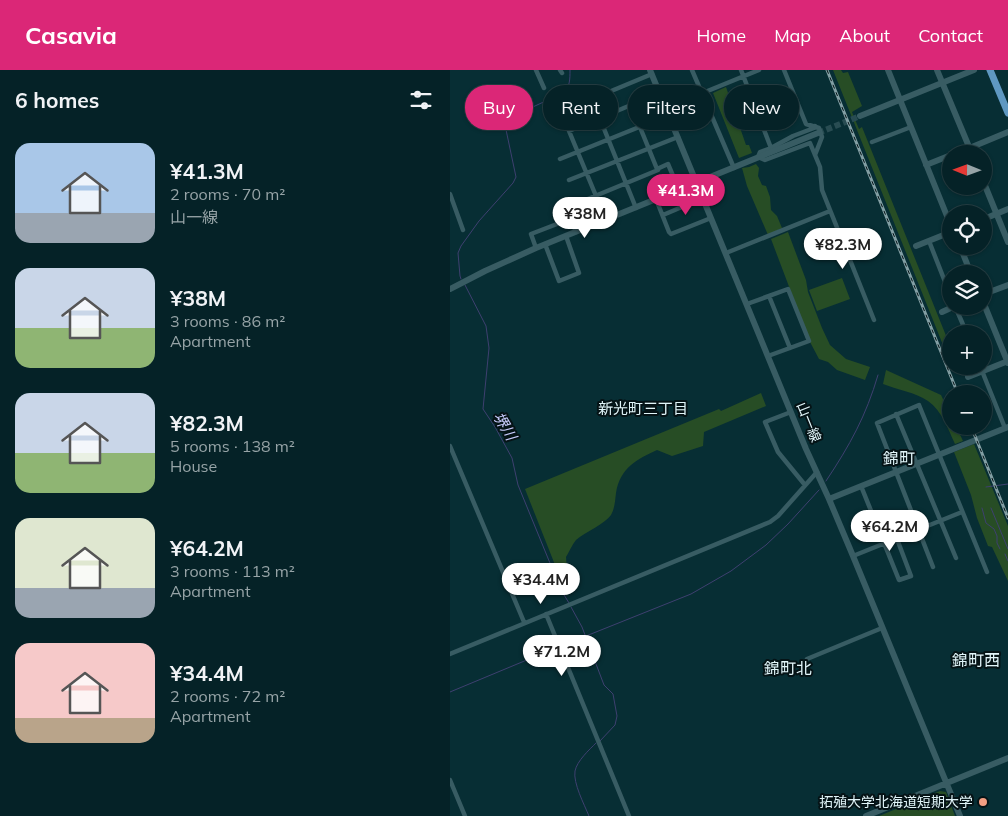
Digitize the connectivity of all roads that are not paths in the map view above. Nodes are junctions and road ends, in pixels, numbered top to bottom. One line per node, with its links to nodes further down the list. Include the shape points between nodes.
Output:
1 (536, 70): 15 (street)
2 (692, 70): 14 (street)
3 (741, 70): 11 (street)
4 (759, 70): 11 (street)
5 (784, 70): 23 (street, via 806,124)
6 (888, 70): 18 (street)
7 (937, 70): 12 (street)
8 (974, 70): 12 (street)
9 (990, 70): 19 (main road)
10 (651, 72): 13 (street, 山一線); 16 (street)
11 (743, 76): 17 (street); 37 (street)
12 (943, 83): 18 (street); 35 (street)
13 (656, 85)
14 (699, 85)
15 (543, 86)
16 (618, 87)
17 (714, 88)
18 (900, 100): 20 (street); 22 (street)
19 (1008, 113)
20 (860, 116)
21 (714, 121): 46 (street)
22 (911, 127): 33 (street); 45 (street)
23 (816, 129): 32 (street, via 819,128); 37 (street); 41 (street)
24 (571, 130): 39 (street, via 569,131)
25 (604, 130): 31 (street)
26 (633, 130): 31 (street)
27 (641, 130): 38 (street)
28 (675, 130): 30 (street, 山一線)
29 (1008, 132): 36 (street)
30 (678, 137): 38 (street); 51 (street, 山一線)
31 (608, 140): 39 (street); 44 (street)
32 (821, 140): 34 (street); 40 (street)
33 (872, 142)
34 (810, 143): 40 (street); 41 (street, via 765,160)
35 (969, 145)
36 (983, 145)
37 (771, 148): 41 (street, via 760,152)
38 (649, 149): 44 (street); 47 (street)
39 (578, 152): 43 (street); 48 (street)
40 (815, 155): 61 (street)
41 (758, 157): 46 (street)
42 (942, 159): 45 (street)
43 (560, 160)
44 (618, 162): 48 (street); 50 (street)
45 (926, 165): 58 (street)
46 (734, 168): 51 (street)
47 (657, 169): 50 (street); 52 (street, via 668,164)
48 (587, 174): 49 (street); 55 (street)
49 (569, 180)
50 (626, 183): 55 (street); 59 (street)
51 (697, 183): 52 (street); 56 (street, 山一線)
52 (679, 190): 57 (street)
53 (450, 194): 68 (street)
54 (989, 195): 62 (street)
55 (596, 196): 66 (street, via 566,208); 67 (street)
56 (703, 198): 63 (street); 65 (street, 山一線)
57 (656, 199): 59 (street); 63 (street)
58 (942, 205)
59 (636, 208): 67 (street)
60 (1008, 209): 62 (street)
61 (830, 212): 77 (street); 85 (street)
62 (996, 214): 64 (street); 73 (street)
63 (663, 215): 65 (street, via 671,234)
64 (992, 216)
65 (711, 218): 77 (street, 山一線)
66 (570, 219): 69 (street); 76 (street, via 531,234)
67 (606, 220): 69 (street)
68 (464, 230)
69 (576, 232): 70 (street)
70 (566, 236): 74 (street); 74 (street, via 579,273 559,281)
71 (942, 236): 72 (street)
72 (929, 241): 75 (street); 78 (street)
73 (1008, 242)
74 (545, 244): 76 (street)
75 (916, 246)
76 (536, 248): 80 (street)
77 (726, 253): 83 (street, 山一線)
78 (942, 274)
79 (1008, 284): 81 (street)
80 (450, 289)
81 (992, 291)
82 (769, 296): 83 (street); 86 (street); 86 (street, via 788,289 809,341)
83 (747, 304): 87 (street, 山一線)
84 (989, 315): 88 (street)
85 (874, 320)
86 (790, 348): 87 (street)
87 (768, 356): 93 (street, 山一線)
88 (1008, 362): 89 (street)
89 (992, 366)
90 (971, 375): 92 (street)
91 (984, 375): 95 (street)
92 (968, 377)
93 (791, 412): 99 (street, 山一線); 101 (street, via 765,422 778,452)
94 (896, 414): 97 (street, via 919,405); 98 (street); 100 (street, via 877,423)
95 (1007, 427): 97 (street)
96 (450, 446): 114 (street)
97 (939, 455): 98 (street); 104 (street)
98 (918, 464): 100 (street); 105 (street)
99 (817, 472): 101 (street); 103 (street, 山一線)
100 (896, 472): 102 (street); 106 (street)
101 (805, 485): 113 (street, via 770,522)
102 (861, 486): 103 (street); 108 (street)
103 (830, 499): 109 (street, 山一線)
104 (962, 512): 105 (street); 112 (street)
105 (940, 521): 106 (street); 110 (street)
106 (919, 530): 107 (street); 111 (street)
107 (897, 539): 108 (street); 108 (street, via 911,576 899,580)
108 (885, 543): 109 (street)
109 (853, 556): 115 (street, 山一線)
110 (956, 558)
111 (933, 567)
112 (987, 572)
113 (546, 614): 114 (street); 122 (street)
114 (524, 622): 116 (street)
115 (882, 628): 117 (street); 120 (street, 山一線)
116 (450, 654)
117 (807, 659)
118 (1008, 758): 120 (street)
119 (450, 780): 121 (street)
120 (946, 783): 123 (street); 124 (street, 山一線)
121 (465, 816)
122 (629, 816)
123 (866, 816)
124 (960, 816)

